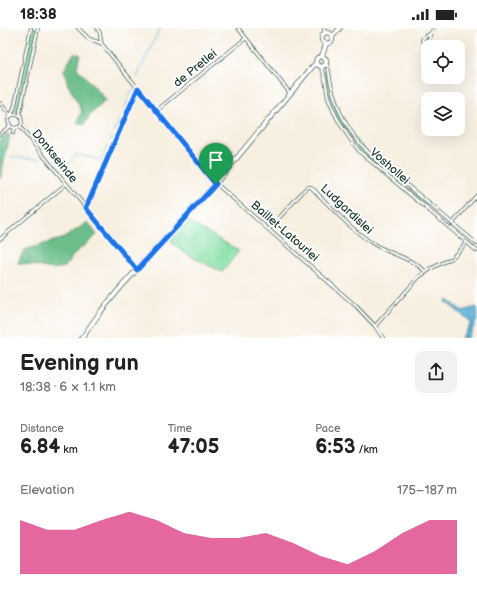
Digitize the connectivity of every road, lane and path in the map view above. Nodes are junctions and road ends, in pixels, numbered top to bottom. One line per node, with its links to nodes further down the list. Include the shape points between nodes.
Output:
1 (31, 28): 22 (street)
2 (38, 28): 23 (street, Donkseinde)
3 (78, 28): 13 (street, Baillet-Latourlei, via 89,39)
4 (98, 28): 13 (street, Baillet-Latourlei)
5 (238, 28): 12 (street)
6 (324, 28): 9 (street)
7 (340, 28): 11 (street)
8 (434, 28): 10 (street)
9 (325, 34): 11 (street, via 329,33); 14 (street, via 322,38)
10 (430, 34)
11 (332, 37): 14 (street)
12 (246, 38): 19 (street); 21 (street, de Pretlei)
13 (101, 43): 18 (street, Baillet-Latourlei)
14 (326, 44): 15 (street)
15 (322, 56): 16 (street, via 326,59); 17 (street, via 317,58)
16 (326, 64): 17 (street); 27 (street, Voshollei, via 335,102)
17 (318, 65): 19 (street); 30 (street, Voshollei, via 322,68 331,105)
18 (138, 88): 21 (street, Baillet-Latourlei); 35 (street)
19 (291, 93): 32 (street)
20 (0, 103): 22 (street)
21 (156, 112): 32 (street, Baillet-Latourlei)
22 (11, 116): 23 (street, via 15,114); 24 (street, via 8,121)
23 (21, 117): 25 (street, Donkseinde)
24 (10, 126): 26 (street, Donkseinde); 29 (street)
25 (20, 127): 26 (street, Donkseinde); 31 (street, Donkseinde)
26 (14, 128): 28 (street)
27 (350, 132): 30 (street); 34 (street, Voshollei, via 370,154)
28 (13, 133)
29 (0, 134)
30 (346, 135): 36 (street, Voshollei, via 366,157)
31 (66, 184): 35 (street, Donkseinde); 39 (street)
32 (216, 184): 38 (street, Baillet-Latourlei); 43 (street)
33 (477, 194): 37 (street)
34 (429, 205): 36 (street); 37 (street, Voshollei)
35 (86, 208): 43 (street, Donkseinde)
36 (426, 208): 42 (street, Voshollei)
37 (452, 224): 41 (street, Voshollei)
38 (269, 229): 44 (street, Ludgardislei, via 307,186 311,187 363,237); 45 (street, Baillet-Latourlei)
39 (0, 239)
40 (465, 244): 44 (street, via 448,261)
41 (477, 244)
42 (477, 251)
43 (137, 270): 46 (street, via 101,311)
44 (426, 272): 45 (street)
45 (375, 326): 47 (street, Baillet-Latourlei)
46 (82, 338)
47 (383, 338)

